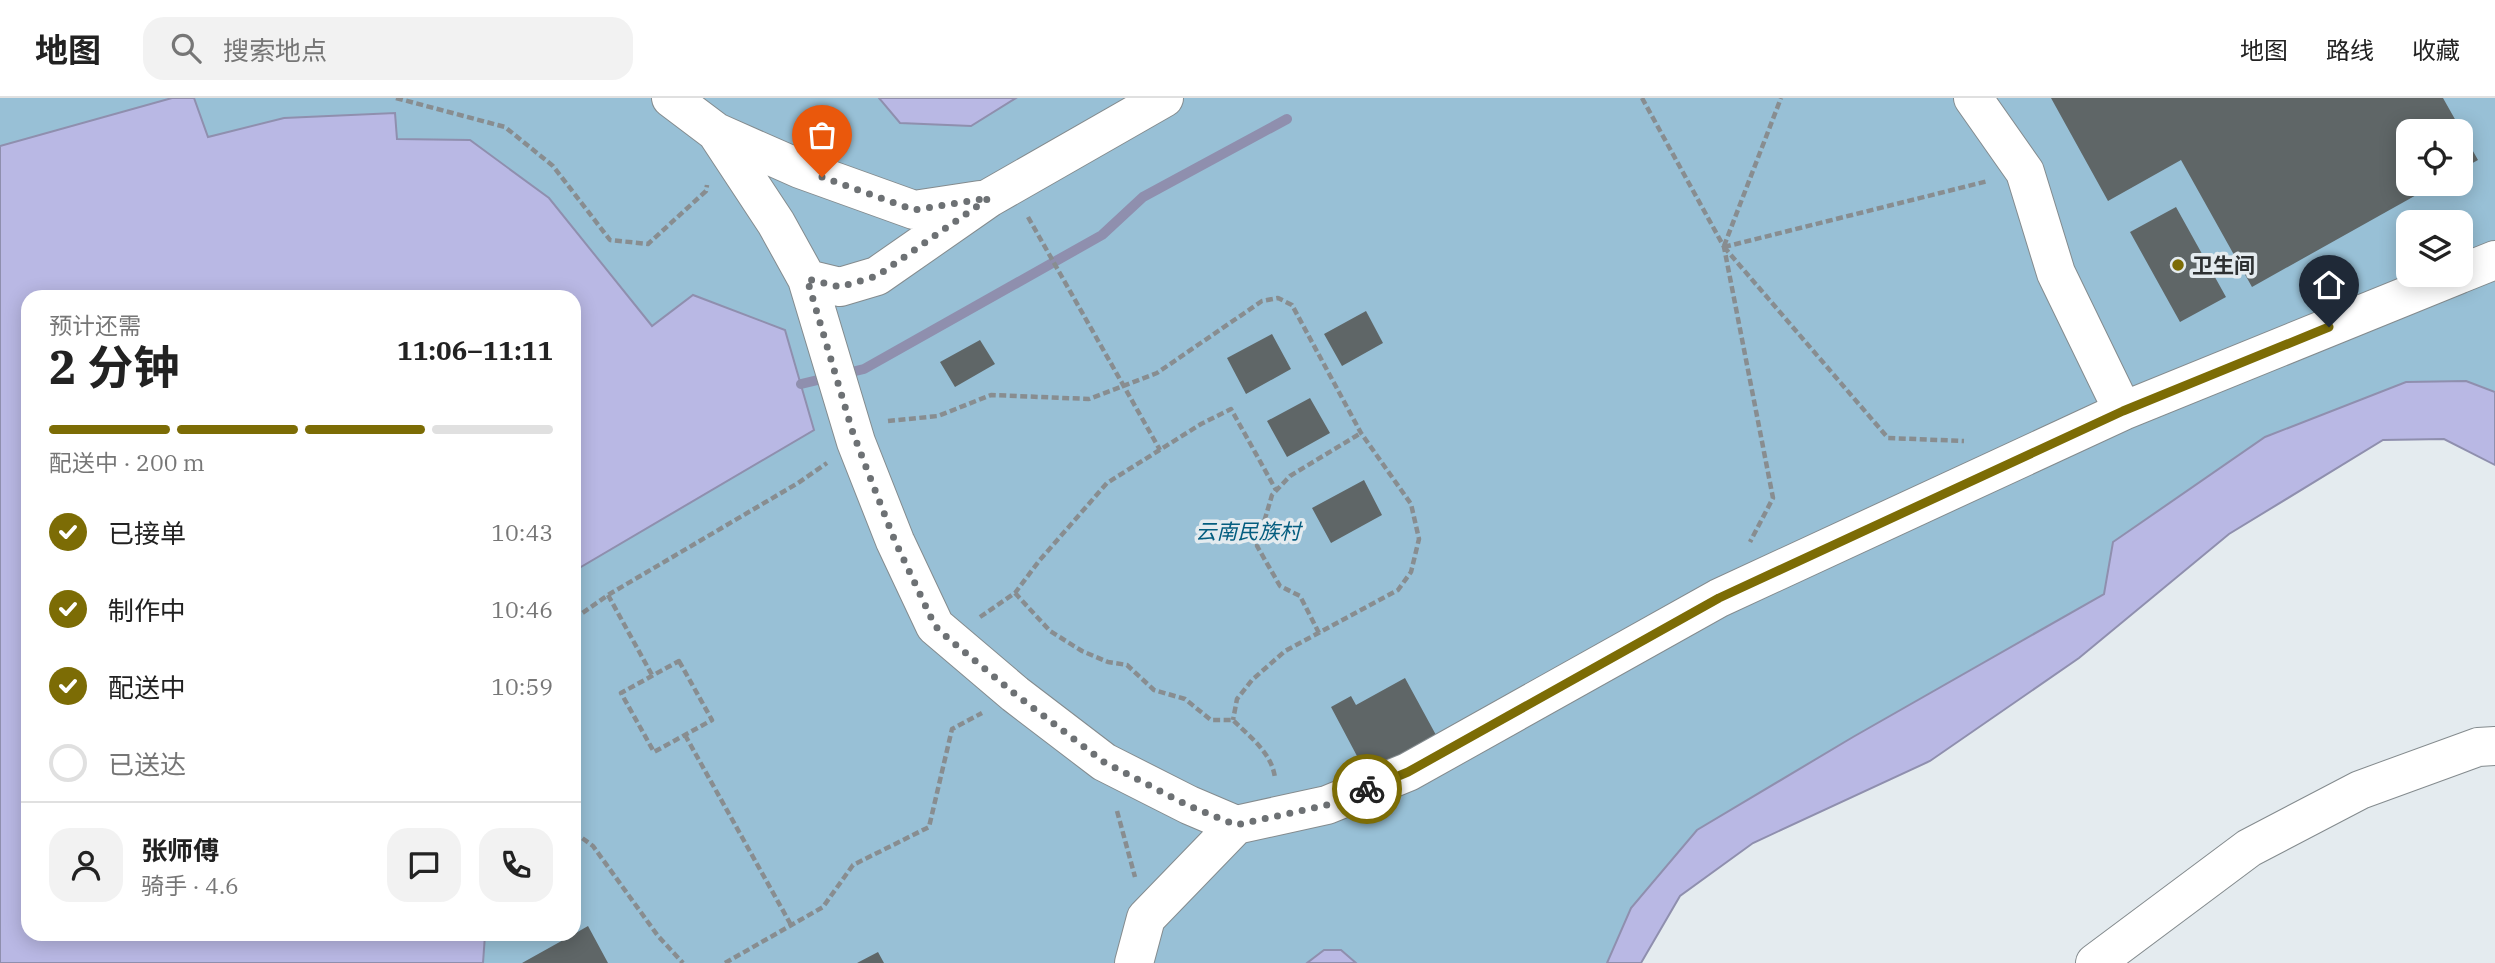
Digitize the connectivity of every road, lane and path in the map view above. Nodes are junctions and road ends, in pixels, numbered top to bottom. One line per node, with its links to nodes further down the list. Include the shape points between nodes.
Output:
1 (396, 98): 7 (path, via 505,127 553,166 610,240 622,242 648,244 706,191)
2 (671, 98): 7 (street)
3 (1164, 98): 9 (street)
4 (1642, 98): 11 (path)
5 (1781, 98): 11 (path)
6 (1973, 98): 8 (street)
7 (716, 132): 9 (street, via 800,169 914,210); 14 (street)
8 (2025, 172): 11 (path); 17 (street, via 2056,273)
9 (989, 198): 14 (street, via 877,276 840,287)
10 (1038, 236): 16 (path)
11 (1724, 247): 20 (path); 23 (path)
12 (2495, 260): 13 (street)
13 (2473, 269)
14 (807, 279): 18 (street)
15 (2427, 287): 17 (street)
16 (1124, 385): 18 (path, via 1089,399 991,395 939,416 878,422); 19 (path, via 1157,373 1262,301 1278,298 1292,305); 21 (path)
17 (2123, 411): 35 (street, via 1719,598 1408,772 1327,805)
18 (853, 432): 25 (path, via 798,483); 28 (street, via 895,541 935,626)
19 (1362, 433): 22 (path, via 1290,476); 27 (path, via 1411,504 1419,539 1411,572 1398,590)
20 (1888, 438)
21 (1160, 450): 22 (path, via 1231,409); 24 (path, via 1107,483)
22 (1276, 490): 27 (path, via 1257,546 1280,586 1300,596)
23 (1773, 498)
24 (1016, 593): 28 (path); 31 (path, via 1050,631 1082,650 1127,666 1154,690 1185,699 1211,720)
25 (608, 595): 26 (path); 29 (path)
26 (581, 614)
27 (1319, 633): 31 (path, via 1285,651 1252,680 1237,699)
28 (949, 639): 30 (street)
29 (652, 676): 32 (path, via 679,661 712,720); 32 (path, via 621,693 654,752)
30 (1015, 694): 34 (street); 39 (path, via 952,729 929,827 853,865 823,907)
31 (1233, 720): 35 (path, via 1274,767)
32 (685, 735): 39 (path)
33 (2495, 746): 43 (street, via 2478,747 2360,790 2249,848)
34 (1104, 762): 36 (street); 38 (path)
35 (1281, 815): 36 (street)
36 (1236, 825): 38 (street)
37 (581, 837): 40 (path, via 593,846)
38 (1146, 918): 42 (street)
39 (791, 925): 41 (path)
40 (683, 963)
41 (725, 963)
42 (1134, 963)
43 (2095, 963)

